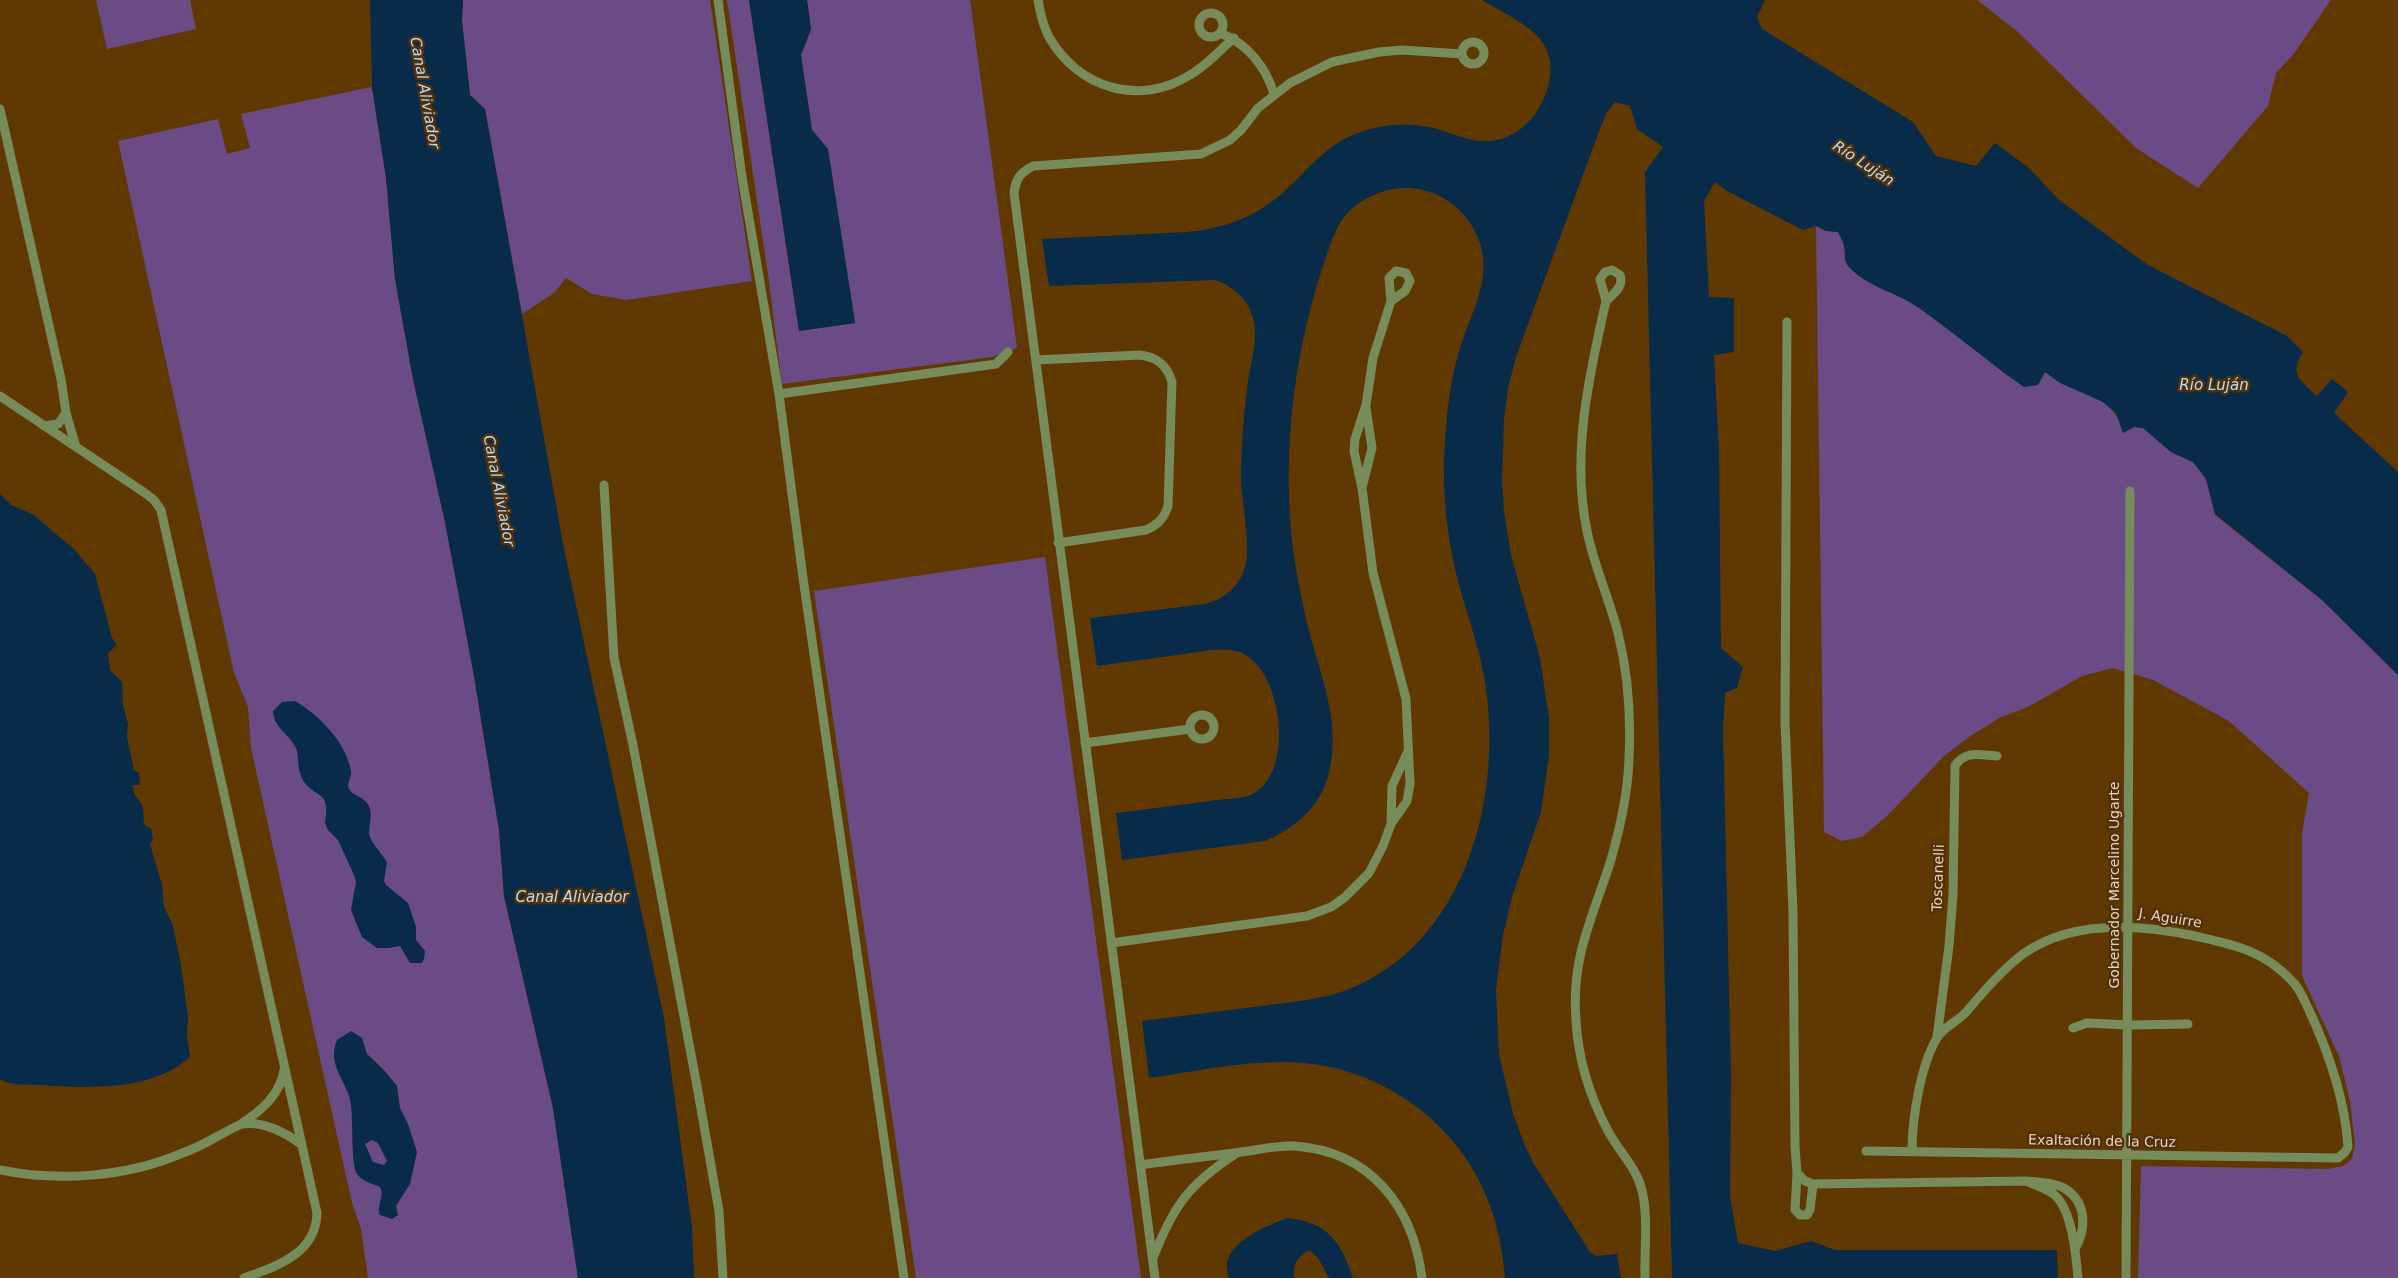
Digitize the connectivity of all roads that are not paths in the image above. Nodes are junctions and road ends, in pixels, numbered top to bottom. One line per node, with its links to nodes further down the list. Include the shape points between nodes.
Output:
1 (718, 0): 13 (street, via 742,177)
2 (1038, 0): 4 (street, via 1048,36 1063,56 1085,76 1107,88 1160,88 1190,75)
3 (1220, 33): 4 (street)
4 (1234, 38): 6 (street, via 1269,76)
5 (1462, 54): 6 (street, via 1402,50 1353,56 1310,72)
6 (1274, 94): 12 (street, via 1236,135 1201,154 1050,164 1033,166 1020,173 1014,193)
7 (0, 109): 16 (street)
8 (1391, 301): 15 (street, via 1373,358)
9 (1606, 301): 54 (street, via 1582,432 1582,491 1592,550 1622,651 1630,718 1629,760 1618,834 1580,953 1575,1012 1588,1086 1608,1131 1633,1169 1642,1191)
10 (1787, 322): 44 (street, via 1785,722 1793,912)
11 (1008, 352): 13 (street, via 996,364)
12 (1036, 360): 22 (street); 22 (street, via 1140,355 1152,357 1166,367 1172,382 1168,506 1164,517 1146,530)
13 (779, 394): 51 (street)
14 (0, 396): 17 (street)
15 (1366, 405): 20 (street, via 1372,448); 20 (street, via 1354,451)
16 (66, 413): 17 (street, via 58,424); 18 (street)
17 (44, 426): 18 (street)
18 (76, 448): 34 (street, via 145,493 161,510)
19 (604, 484): 50 (street, via 614,658 709,1153 719,1211)
20 (1362, 488): 25 (street, via 1373,573 1406,699)
21 (2130, 491): 28 (street, Gobernador Marcelino Ugarte)
22 (1058, 542): 24 (street)
23 (1190, 729): 24 (street)
24 (1085, 743): 29 (street)
25 (1408, 751): 27 (street, via 1392,786); 27 (street, via 1409,793)
26 (1997, 756): 33 (street, Toscanelli, via 1969,754 1955,766 1953,895)
27 (1391, 824): 29 (street, via 1368,873 1344,898 1320,912 1293,919)
28 (2128, 926): 31 (street, Gobernador Marcelino Ugarte); 33 (street, J. Aguirre, via 2067,934 2024,954 1982,993 1963,1016); 41 (street, J. Aguirre, via 2171,931 2243,947 2262,957 2295,983 2325,1043 2333,1068 2348,1147)
29 (1111, 944): 42 (street)
30 (2188, 1024): 31 (street)
31 (2129, 1025): 32 (street, via 2087,1023); 40 (street, Gobernador Marcelino Ugarte)
32 (2073, 1028)
33 (1937, 1037): 38 (street, via 1922,1080 1912,1128)
34 (285, 1066): 35 (street, via 276,1093 259,1112); 36 (street)
35 (241, 1124): 36 (street, via 271,1128 290,1136); 43 (street, via 201,1146 145,1166 114,1172 54,1176)
36 (302, 1146): 49 (street, via 317,1213 313,1236 288,1260)
37 (1866, 1151): 38 (street, Exaltación de la Cruz)
38 (1912, 1152): 40 (street, Exaltación de la Cruz)
39 (1237, 1153): 42 (street); 48 (street, via 1214,1168 1184,1196); 53 (street, via 1293,1146 1342,1157 1376,1178 1399,1206 1413,1236)
40 (2127, 1156): 41 (street, Exaltación de la Cruz); 56 (street, Gobernador Marcelino Ugarte)
41 (2338, 1158)
42 (1140, 1165): 48 (street)
43 (0, 1170)
44 (1797, 1173): 46 (street); 46 (street, via 1795,1210 1800,1215 1806,1215 1810,1210)
45 (2026, 1181): 46 (street); 47 (street, via 2053,1193 2063,1204); 47 (street, via 2046,1182 2063,1188 2074,1197 2084,1220 2082,1236)
46 (1813, 1184)
47 (2075, 1249): 55 (street)
48 (1153, 1258): 52 (street)
49 (244, 1278)
50 (723, 1278)
51 (904, 1278)
52 (1155, 1278)
53 (1422, 1278)
54 (1645, 1278)
55 (2078, 1278)
56 (2126, 1278)

